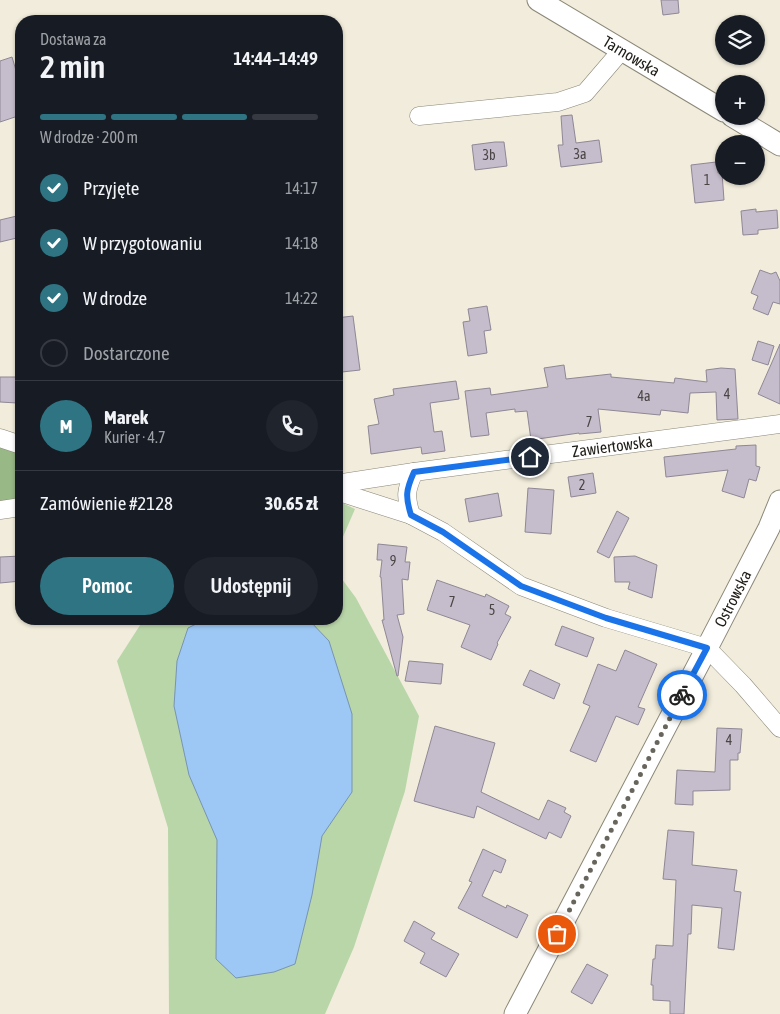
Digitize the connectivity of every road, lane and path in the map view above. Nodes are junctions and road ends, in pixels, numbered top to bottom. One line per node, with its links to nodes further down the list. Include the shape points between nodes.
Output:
1 (538, 0): 2 (street, Tarnowska)
2 (621, 51): 3 (street, Tarnowska); 4 (street, via 585,93 574,97 558,102)
3 (715, 107)
4 (419, 116)
5 (747, 125): 6 (street)
6 (780, 145)
7 (780, 424): 10 (street, Zawiertowska)
8 (0, 438): 9 (street)
9 (15, 443)
10 (414, 472): 11 (street, Zawiertowska); 16 (street, via 407,487)
11 (343, 483)
12 (343, 493): 16 (street)
13 (780, 502): 17 (street, Ostrowska)
14 (15, 508): 15 (street)
15 (0, 510)
16 (411, 515): 17 (street, via 443,532 521,586 606,618)
17 (707, 648): 18 (street); 19 (street, Ostrowska)
18 (780, 728)
19 (515, 1014)

